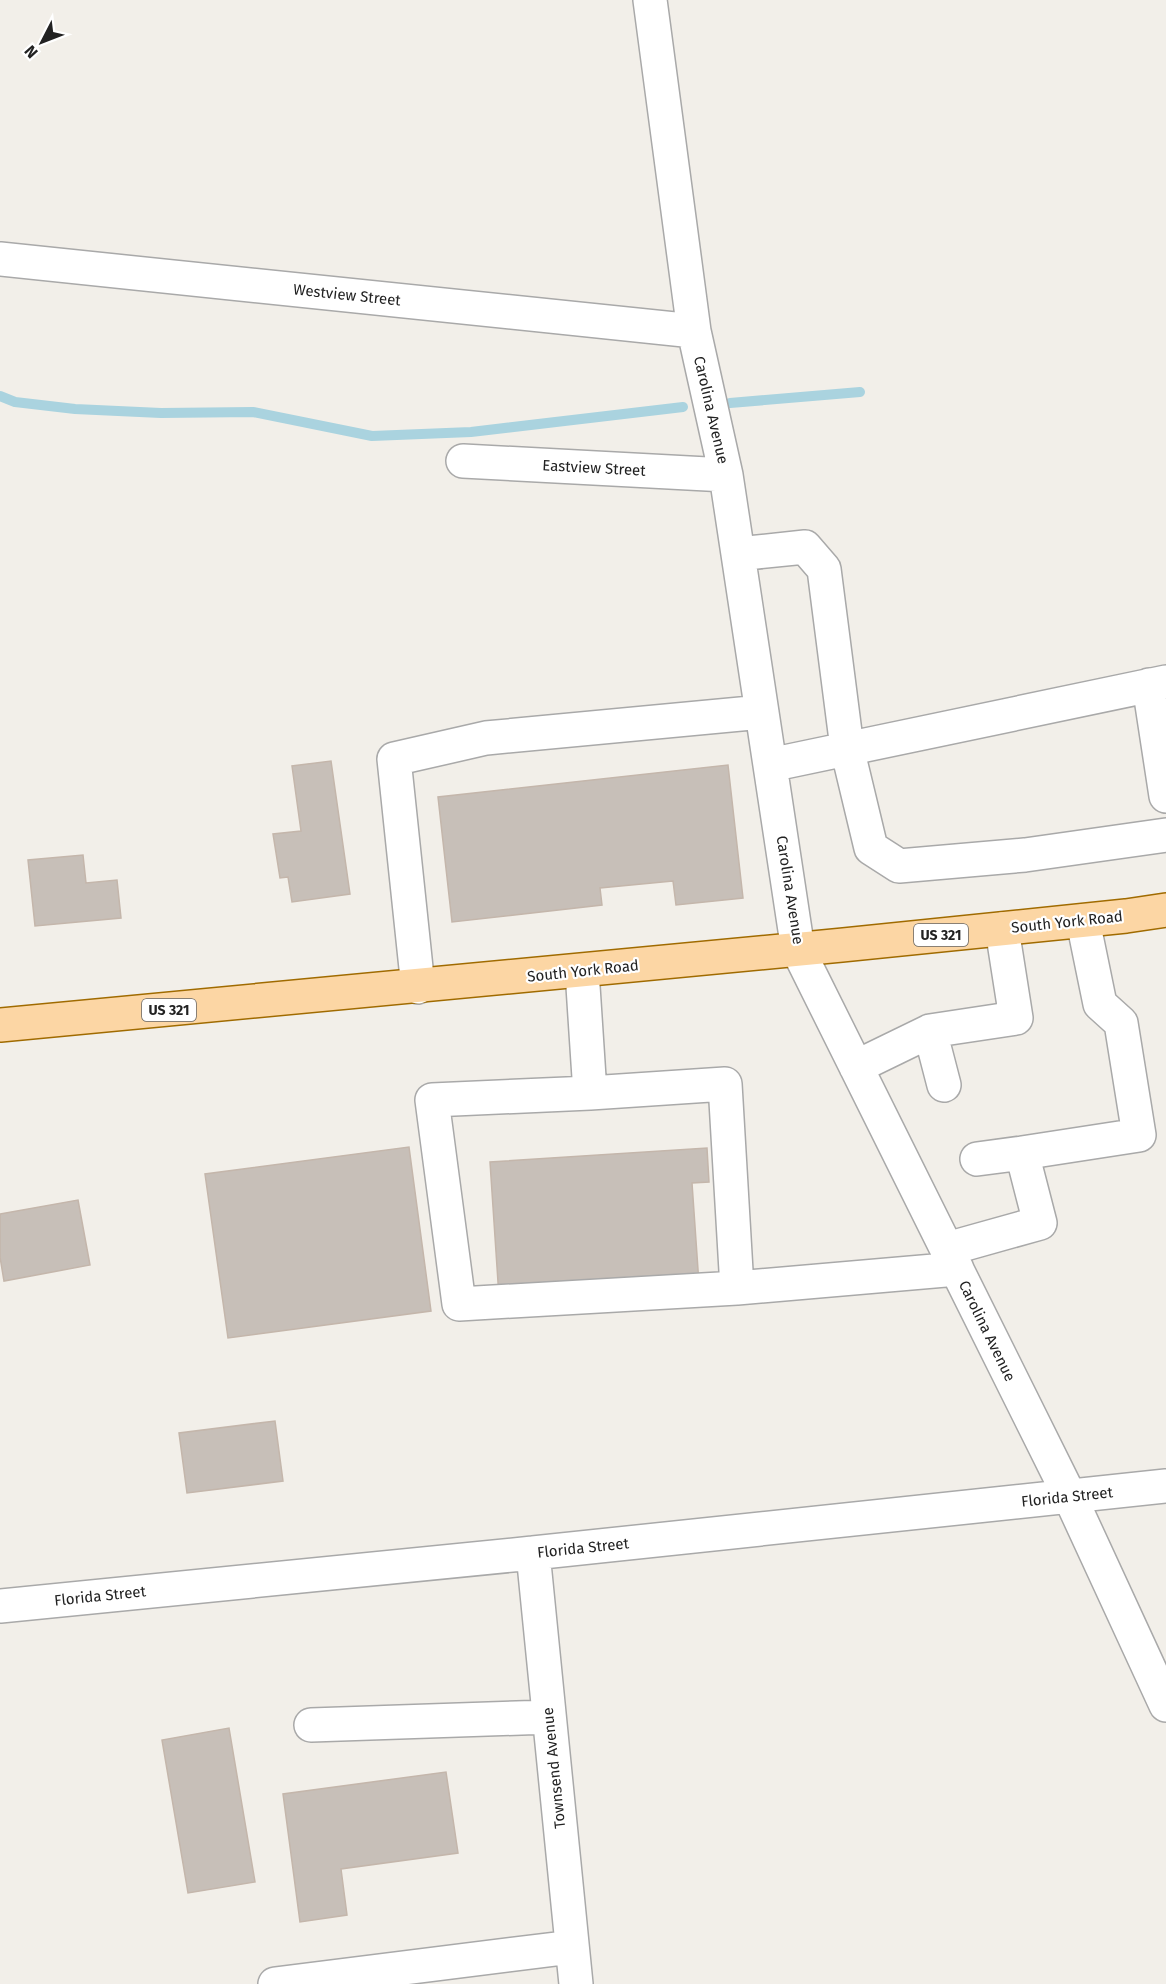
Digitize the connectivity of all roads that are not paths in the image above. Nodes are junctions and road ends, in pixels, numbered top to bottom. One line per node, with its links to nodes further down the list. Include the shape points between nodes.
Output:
1 (650, 0): 3 (street, Carolina Avenue)
2 (0, 259): 3 (street, Westview Street)
3 (694, 331): 5 (street, Carolina Avenue)
4 (463, 461): 5 (street, Eastview Street)
5 (726, 475): 6 (street, Carolina Avenue)
6 (738, 554): 8 (street, Carolina Avenue); 9 (street, via 806,547 824,569)
7 (1157, 684): 9 (street); 11 (street)
8 (762, 712): 10 (street, Carolina Avenue); 18 (street, via 486,738 394,759)
9 (848, 748): 10 (street); 12 (street, via 871,848 899,866 1026,855)
10 (770, 765): 16 (street, Carolina Avenue)
11 (1166, 796)
12 (1166, 835)
13 (1166, 910): 14 (main road, South York Road / US 321)
14 (1083, 921): 15 (main road, South York Road / US 321); 24 (street, via 1100,1004 1121,1023 1139,1135)
15 (1002, 929): 16 (main road, South York Road / US 321); 20 (street, via 1016,1018)
16 (798, 950): 17 (main road, South York Road / US 321); 21 (street, Carolina Avenue)
17 (582, 971): 18 (main road, South York Road / US 321); 23 (street)
18 (418, 987): 19 (main road, South York Road / US 321)
19 (0, 1025)
20 (930, 1031): 21 (street); 22 (street)
21 (856, 1067): 26 (street, Carolina Avenue)
22 (944, 1085)
23 (590, 1093): 27 (street, via 724,1084); 27 (street, via 432,1100 459,1305)
24 (1022, 1153): 25 (street); 26 (street, via 1040,1223)
25 (977, 1159)
26 (952, 1259): 27 (street); 29 (street, Carolina Avenue)
27 (737, 1288)
28 (1166, 1486): 29 (street, Florida Street)
29 (1070, 1497): 30 (street, Florida Street); 32 (street, Carolina Avenue)
30 (533, 1553): 31 (street, Florida Street); 33 (street, Townsend Avenue)
31 (0, 1606)
32 (1166, 1705)
33 (549, 1717): 34 (street); 35 (street, Townsend Avenue)
34 (312, 1725)
35 (572, 1947): 36 (street); 37 (street, Townsend Avenue)
36 (275, 1984)
37 (576, 1984)

